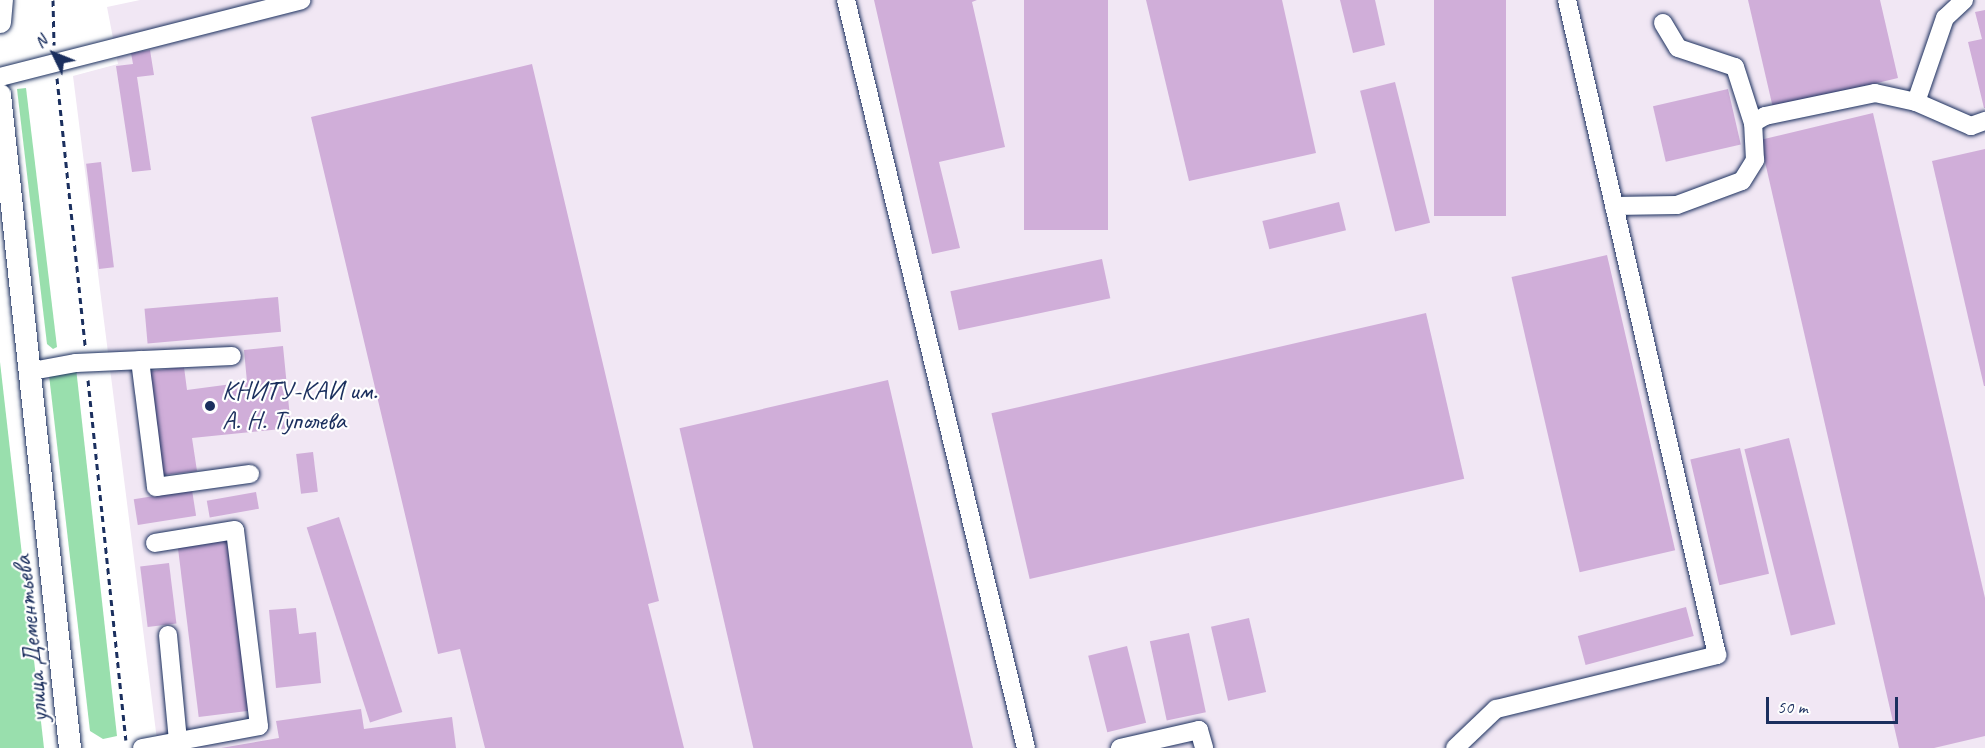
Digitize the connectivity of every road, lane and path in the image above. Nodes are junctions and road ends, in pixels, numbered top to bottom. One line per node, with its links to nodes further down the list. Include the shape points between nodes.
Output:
1 (2, 0): 6 (main road)
2 (301, 0): 8 (lane)
3 (846, 0): 24 (lane)
4 (1567, 0): 14 (lane)
5 (1964, 0): 10 (lane, via 1945,18)
6 (0, 22)
7 (1663, 24): 12 (lane, via 1678,48 1735,67)
8 (0, 77)
9 (0, 95): 13 (main road, улица Дементьева)
10 (1916, 102): 11 (lane, via 1971,126); 12 (lane, via 1875,93)
11 (1985, 122)
12 (1753, 123): 14 (lane, via 1755,160 1742,181 1677,205)
13 (4, 155): 17 (main road, улица Дементьева)
14 (1614, 207): 27 (lane, via 1717,655 1496,709)
15 (232, 356): 16 (lane)
16 (140, 360): 17 (lane); 18 (lane, via 156,487)
17 (32, 371): 22 (main road, улица Дементьева)
18 (250, 474)
19 (155, 543): 21 (lane, via 235,530 248,608 259,726)
20 (168, 635): 21 (lane)
21 (178, 741): 23 (lane)
22 (70, 748)
23 (142, 748)
24 (1026, 748)
25 (1120, 748): 26 (lane, via 1199,730)
26 (1204, 748)
27 (1455, 748)

